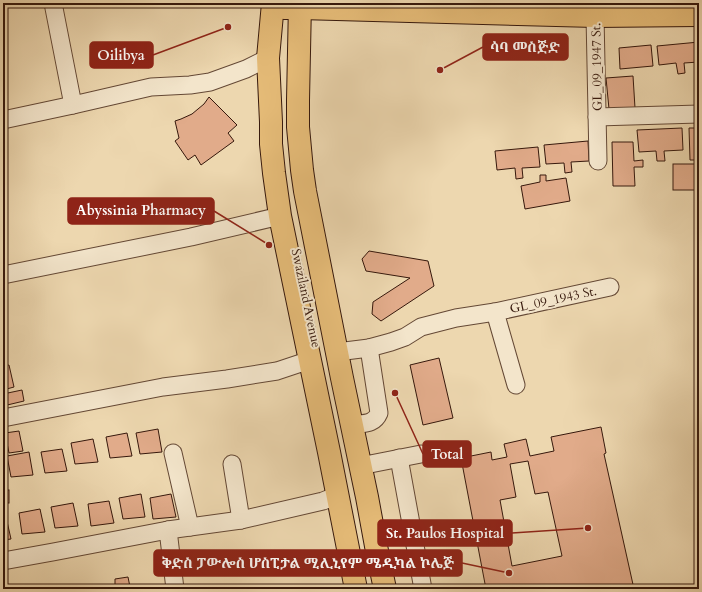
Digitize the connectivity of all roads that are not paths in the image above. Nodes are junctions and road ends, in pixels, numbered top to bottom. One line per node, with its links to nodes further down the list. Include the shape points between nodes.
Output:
1 (52, 3): 6 (street)
2 (286, 6): 4 (main road); 5 (main road); 16 (main road, via 300,50 298,127 302,170); 33 (main road, Swaziland Avenue, via 280,53 284,180); 34 (main road, Swaziland Avenue, via 290,54 291,163 297,206)
3 (699, 15): 4 (main road)
4 (595, 16): 8 (street, GL_09_1947 St.)
5 (268, 58): 6 (street, via 210,82 151,87); 11 (main road, via 270,144)
6 (73, 105): 9 (street)
7 (699, 114): 8 (street, GL_09_1947 St.)
8 (597, 117): 10 (street, GL_09_1947 St.)
9 (3, 120)
10 (598, 161)
11 (280, 216): 12 (street); 17 (main road)
12 (3, 275)
13 (610, 287): 14 (street, GL_09_1943 St.)
14 (495, 312): 15 (street, GL_09_1943 St., via 421,327 405,337); 18 (street, GL_09_1943 St.)
15 (369, 348): 16 (street, GL_09_1943 St.); 20 (street, via 379,412 372,422)
16 (337, 352): 20 (main road)
17 (310, 360): 19 (street, via 277,371 163,387); 26 (main road)
18 (516, 385)
19 (3, 418)
20 (352, 425): 25 (main road)
21 (173, 453): 28 (street)
22 (421, 454): 23 (street)
23 (399, 458): 25 (street); 36 (street)
24 (232, 464): 27 (street)
25 (360, 466): 35 (main road)
26 (338, 495): 27 (street, via 323,501); 32 (main road)
27 (241, 520): 28 (street)
28 (190, 527): 29 (street)
29 (168, 530): 30 (street); 31 (street)
30 (3, 561)
31 (175, 589)
32 (356, 589)
33 (366, 589)
34 (374, 589)
35 (385, 589)
36 (422, 589)

